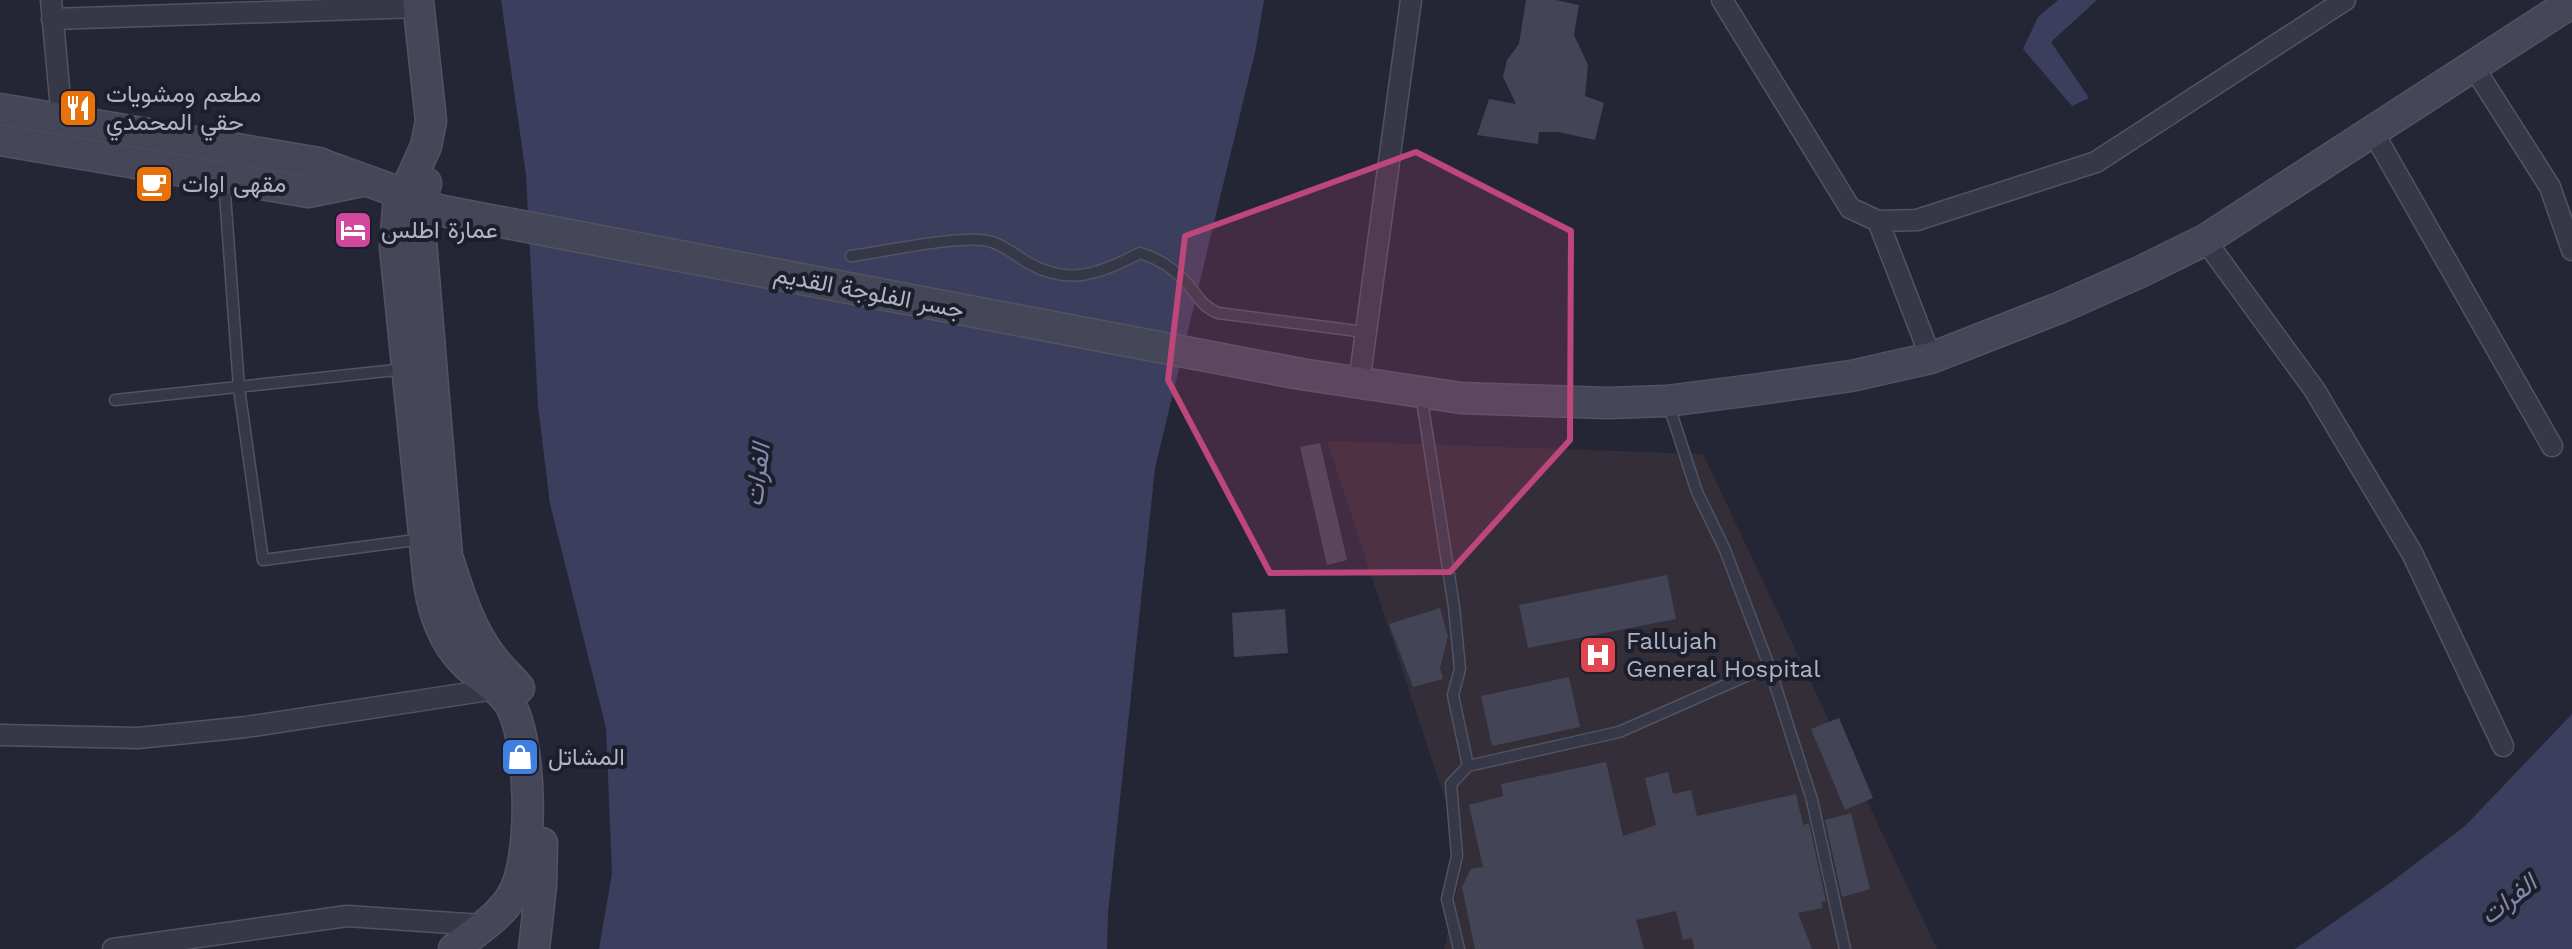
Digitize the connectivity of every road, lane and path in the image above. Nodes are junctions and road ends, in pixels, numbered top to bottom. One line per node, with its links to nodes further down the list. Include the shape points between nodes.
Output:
1 (1411, 0): 19 (street)
2 (1722, 0): 15 (street, via 1850,208)
3 (2345, 0): 15 (street, via 2096,162 1917,220)
4 (424, 2): 6 (street); 14 (main road, via 446,107)
5 (2572, 2): 7 (main road, جسر الفلوجة القديم)
6 (52, 10): 9 (street)
7 (2473, 66): 10 (main road, جسر الفلوجة القديم); 17 (street, via 2550,187)
8 (0, 109): 9 (main road, جسر الفلوجة القديم)
9 (62, 120): 13 (main road, جسر الفلوجة القديم, via 319,163)
10 (2373, 132): 16 (main road, جسر الفلوجة القديم); 27 (street)
11 (0, 140): 12 (main road)
12 (224, 178): 13 (main road, via 308,192); 23 (lane)
13 (362, 181): 14 (main road, جسر الفلوجة القديم)
14 (421, 202): 21 (main road, via 395,228); 22 (main road, جسر الفلوجة القديم); 30 (main road, via 424,298 447,556 474,631)
15 (1878, 221): 20 (street)
16 (2205, 240): 20 (main road, جسر الفلوجة القديم, via 2059,308); 32 (street, via 2314,389 2412,553)
17 (2572, 250)
18 (851, 256): 19 (lane, via 952,240 991,241 1044,271 1068,277 1105,271 1140,253 1158,258 1206,308 1218,313)
19 (1365, 332): 22 (street)
20 (1931, 358): 26 (main road, جسر الفلوجة القديم, via 1851,376)
21 (407, 369): 23 (lane); 28 (main road)
22 (1359, 383): 24 (main road, جسر الفلوجة القديم)
23 (239, 388): 25 (lane); 28 (lane, via 263,560)
24 (1421, 392): 26 (main road, جسر الفلوجة القديم, via 1461,398); 33 (lane, via 1459,653 1453,695)
25 (115, 400)
26 (1667, 401): 29 (lane, via 1697,492)
27 (2552, 446)
28 (425, 539): 30 (main road, via 431,598 440,626 462,661)
29 (1769, 666): 33 (lane, via 1619,732); 39 (lane, via 1812,800)
30 (508, 688): 31 (street, via 138,738); 34 (main road, via 526,780 523,873 511,898); 35 (main road, via 532,708 539,736 541,886)
31 (0, 735)
32 (2503, 746)
33 (1468, 766): 38 (lane, via 1451,784 1457,856 1447,899)
34 (488, 922): 35 (main road, via 518,921); 36 (street, via 347,916); 37 (main road)
35 (535, 942)
36 (113, 949)
37 (454, 949)
38 (1459, 949)
39 (1845, 949)

